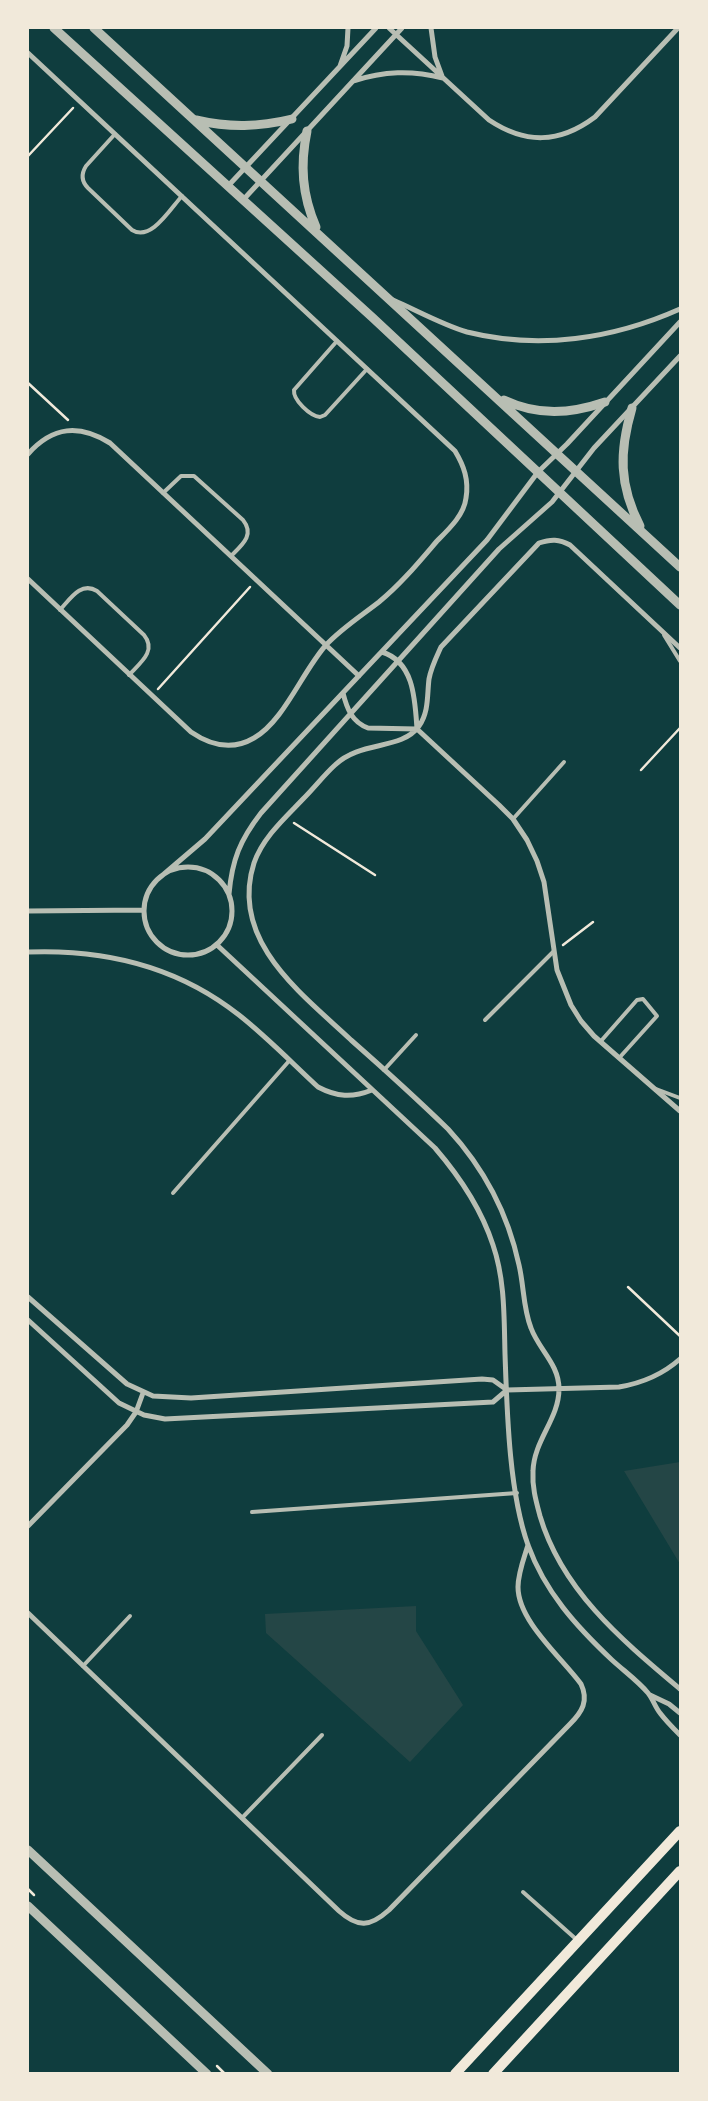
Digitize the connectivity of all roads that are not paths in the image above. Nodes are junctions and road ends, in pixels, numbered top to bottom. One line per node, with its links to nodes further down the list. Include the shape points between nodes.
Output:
1 (54, 28): 20 (street)
2 (94, 28): 15 (street)
3 (348, 28): 11 (street)
4 (376, 28): 11 (street)
5 (389, 28): 9 (street)
6 (402, 28): 9 (street)
7 (431, 28): 12 (street, via 435,57)
8 (678, 28): 12 (street, via 594,117 581,127 550,138 502,129)
9 (396, 34): 12 (street); 13 (street)
10 (28, 52): 17 (street)
11 (339, 68): 14 (street)
12 (443, 78): 13 (street, via 421,72 398,71)
13 (353, 81): 16 (street)
14 (292, 119): 15 (street, via 244,127); 18 (street)
15 (195, 120): 18 (street)
16 (307, 131): 19 (street); 23 (street, via 302,166 304,193)
17 (114, 134): 21 (street); 21 (lane, via 82,175 88,188 132,230 140,234 149,232)
18 (247, 166): 19 (street); 20 (street)
19 (262, 180): 22 (street); 23 (street)
20 (228, 186): 22 (street)
21 (182, 196): 27 (street)
22 (242, 200): 36 (street)
23 (318, 232): 24 (street)
24 (390, 298): 25 (street, via 465,331 503,339 542,342 618,331); 30 (street)
25 (680, 309)
26 (680, 322): 31 (street)
27 (337, 341): 29 (street); 29 (lane, via 294,390 295,398 312,415 325,415)
28 (680, 356): 32 (street)
29 (366, 369): 46 (street, via 455,451 464,466 466,500 460,515 404,578)
30 (496, 396): 31 (street, via 539,412 561,413); 34 (street)
31 (605, 402): 34 (street)
32 (632, 408): 35 (street); 39 (street, via 624,433 624,485)
33 (28, 454): 37 (street, via 44,438 60,431 78,430 95,434)
34 (558, 454): 35 (street); 36 (street)
35 (576, 471): 38 (street); 39 (street)
36 (538, 472): 38 (street); 48 (street, via 487,540)
37 (164, 493): 40 (street); 40 (lane, via 181,476 194,476 236,514 246,524 248,534)
38 (560, 494): 43 (street); 49 (street, via 499,549)
39 (644, 533): 41 (street)
40 (231, 556): 46 (street)
41 (680, 567)
42 (28, 580): 44 (street)
43 (680, 605)
44 (60, 610): 51 (street); 51 (lane, via 80,589 89,587 97,591 149,643 146,657)
45 (661, 629): 47 (street); 50 (lane); 55 (street, via 570,545 560,540 539,543 441,647 430,678 425,714)
46 (326, 645): 51 (street, via 268,726 255,738 239,745 205,742 190,732); 52 (street)
47 (680, 648)
48 (382, 652): 49 (street); 52 (street)
49 (400, 661): 54 (street); 55 (street, via 415,699)
50 (680, 661)
51 (129, 674)
52 (359, 676): 53 (street)
53 (343, 693): 54 (street); 58 (street, via 205,839)
54 (351, 715): 55 (street, via 368,728); 59 (street, via 247,830 237,850)
55 (417, 729): 57 (street); 70 (street, via 401,740 369,747 335,765 261,847 250,878 250,910 268,956 289,982)
56 (564, 762): 57 (lane)
57 (513, 820): 63 (street, via 534,854 544,882)
58 (164, 874): 59 (street, via 178,868 208,871); 60 (street, via 153,883)
59 (229, 894): 62 (street, via 231,921)
60 (143, 910): 61 (street); 62 (street, via 150,934 169,951 194,955)
61 (28, 911)
62 (217, 945): 72 (street)
63 (554, 951): 65 (lane); 67 (street, via 557,970 571,1005 581,1022)
64 (28, 952): 69 (street, via 95,954 126,960 186,981 239,1015)
65 (485, 1020)
66 (416, 1035): 70 (lane)
67 (601, 1041): 68 (street); 68 (lane, via 637,1000 643,999 658,1016)
68 (620, 1057): 71 (street)
69 (289, 1061): 72 (street, via 330,1094 344,1097); 75 (lane)
70 (384, 1070): 79 (street, via 448,1129 488,1182 514,1243 531,1330 555,1370)
71 (656, 1089): 73 (lane); 74 (street)
72 (372, 1090): 80 (street, via 454,1170 483,1219 493,1246 504,1302)
73 (680, 1098)
74 (680, 1111)
75 (173, 1192)
76 (28, 1296): 81 (street, via 120,1379)
77 (28, 1320): 82 (street, via 111,1398)
78 (680, 1359): 79 (street, via 668,1370 636,1384)
79 (559, 1388): 80 (street); 90 (street, via 557,1404 540,1440 532,1470 534,1495 543,1528 553,1552 578,1592 621,1637)
80 (507, 1390): 81 (street, via 493,1380 482,1379 191,1398 165,1398); 82 (street, via 493,1402 175,1419); 83 (street)
81 (143, 1393): 82 (street)
82 (136, 1412): 85 (street)
83 (517, 1493): 84 (lane); 86 (street)
84 (252, 1512)
85 (28, 1526)
86 (528, 1544): 91 (street, via 552,1594 568,1616); 95 (street, via 519,1577 522,1606 532,1624 581,1684 584,1706 576,1718 389,1910 374,1922 364,1924 346,1918)
87 (28, 1613): 89 (street)
88 (130, 1616): 89 (lane)
89 (83, 1666): 95 (street)
90 (680, 1689)
91 (649, 1694): 92 (street); 94 (street, via 660,1713)
92 (680, 1713)
93 (322, 1735): 95 (lane)
94 (680, 1735)
95 (242, 1818)
96 (680, 1831): 101 (main road)
97 (28, 1850): 103 (street)
98 (680, 1871): 105 (main road)
99 (523, 1892): 101 (lane)
100 (28, 1906): 102 (street)
101 (578, 1941): 104 (main road)
102 (207, 2074)
103 (268, 2074)
104 (455, 2074)
105 (493, 2074)

